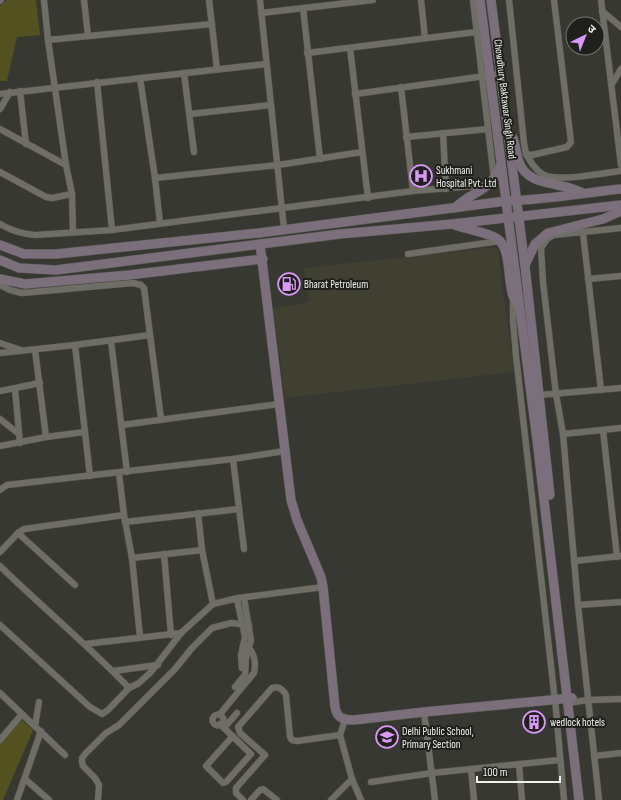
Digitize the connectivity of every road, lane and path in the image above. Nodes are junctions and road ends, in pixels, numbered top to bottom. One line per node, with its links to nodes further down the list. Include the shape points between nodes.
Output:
1 (44, 0): 21 (street)
2 (84, 0): 19 (street)
3 (209, 0): 16 (street)
4 (260, 0): 15 (street)
5 (369, 0): 13 (street)
6 (421, 0): 20 (street)
7 (473, 0): 18 (street)
8 (480, 0): 29 (main road, Chowdhury Baktawar Singh Road)
9 (491, 0): 28 (main road, Chowdhury Baktawar Singh Road)
10 (509, 0): 50 (street)
11 (554, 0): 50 (street, via 570,142 567,147)
12 (602, 0): 14 (street)
13 (303, 8): 15 (street); 23 (street)
14 (602, 11): 17 (street); 32 (street)
15 (261, 13): 24 (street)
16 (212, 24): 19 (street); 25 (street)
17 (621, 27)
18 (476, 32): 20 (street); 29 (street)
19 (88, 36): 21 (street)
20 (425, 38): 22 (street)
21 (48, 40): 33 (street)
22 (350, 48): 23 (street); 38 (street)
23 (307, 53): 51 (street)
24 (266, 64): 25 (street); 39 (street)
25 (217, 69): 27 (street)
26 (621, 69): 32 (street)
27 (184, 73): 30 (street); 41 (street)
28 (500, 74): 29 (street); 42 (main road, Chowdhury Baktawar Singh Road)
29 (486, 76): 34 (street); 43 (street); 54 (main road, Chowdhury Baktawar Singh Road)
30 (140, 78): 31 (street); 59 (street)
31 (97, 82): 33 (street); 83 (street)
32 (612, 84): 55 (street)
33 (55, 87): 35 (street); 52 (street)
34 (401, 87): 38 (street); 46 (street)
35 (20, 91): 36 (street); 47 (street)
36 (10, 92): 37 (street); 40 (street)
37 (0, 94)
38 (355, 94): 49 (street)
39 (271, 105): 41 (street); 53 (street)
40 (0, 109)
41 (190, 114): 48 (street)
42 (508, 128): 61 (main road, via 519,161 528,175 543,182); 68 (main road, Chowdhury Baktawar Singh Road)
43 (488, 129): 45 (street); 60 (street)
44 (0, 130): 47 (street)
45 (443, 133): 46 (street); 62 (street)
46 (406, 137): 64 (street)
47 (26, 144): 52 (street)
48 (194, 152)
49 (362, 152): 51 (street); 67 (street)
50 (526, 154): 58 (street, via 535,168 544,175)
51 (320, 159): 53 (street)
52 (66, 165): 66 (street)
53 (278, 165): 59 (street); 71 (street)
54 (501, 165): 60 (main road); 69 (main road, Chowdhury Baktawar Singh Road)
55 (621, 165)
56 (621, 171): 58 (street)
57 (0, 172): 66 (street, via 46,197)
58 (568, 177): 61 (street)
59 (155, 178): 76 (street)
60 (491, 182): 62 (street); 72 (main road)
61 (570, 188): 65 (main road)
62 (446, 189): 64 (street)
63 (621, 189): 65 (main road)
64 (413, 191): 67 (street)
65 (583, 193): 68 (main road)
66 (72, 194): 84 (street)
67 (368, 198): 71 (street)
68 (516, 201): 69 (main road); 74 (main road, Chowdhury Baktawar Singh Road)
69 (506, 202): 72 (main road); 75 (main road, Chowdhury Baktawar Singh Road)
70 (621, 205): 74 (main road)
71 (282, 208): 76 (street); 82 (street)
72 (455, 208): 77 (main road)
73 (621, 211): 96 (main road, via 603,219 548,233 535,244)
74 (518, 216): 75 (main road); 96 (main road, Chowdhury Baktawar Singh Road)
75 (508, 218): 80 (main road); 102 (main road, Chowdhury Baktawar Singh Road)
76 (160, 223): 83 (street)
77 (338, 223): 79 (main road); 86 (main road)
78 (0, 224): 84 (street, via 23,234)
79 (323, 224): 82 (main road); 87 (main road)
80 (452, 224): 86 (main road); 88 (main road, via 483,232)
81 (621, 228): 85 (street)
82 (284, 229): 89 (main road)
83 (112, 230): 84 (street)
84 (73, 231)
85 (583, 233): 99 (street); 115 (street, via 554,235 547,239 541,248)
86 (340, 234): 87 (main road)
87 (324, 236): 90 (main road)
88 (500, 241): 92 (street); 101 (main road, via 506,251)
89 (156, 244): 91 (main road, via 56,254 24,254); 93 (main road)
90 (260, 244): 93 (main road); 94 (main road)
91 (0, 245)
92 (408, 254)
93 (158, 257): 95 (main road, via 56,270 19,268)
94 (263, 259): 98 (main road, via 25,284); 117 (main road)
95 (0, 260)
96 (525, 266): 116 (main road, Chowdhury Baktawar Singh Road)
97 (621, 276): 99 (street)
98 (0, 279)
99 (588, 279): 113 (street)
100 (0, 285): 103 (street, via 22,293 141,284 144,288)
101 (513, 296): 102 (main road); 168 (street, via 516,356)
102 (521, 310): 169 (main road, Chowdhury Baktawar Singh Road)
103 (150, 335): 104 (street); 119 (street)
104 (111, 341): 106 (street); 120 (street)
105 (0, 343): 108 (street)
106 (75, 345): 107 (street); 123 (street)
107 (35, 350): 108 (street); 110 (street)
108 (23, 351): 109 (street)
109 (0, 353)
110 (40, 383): 112 (street); 126 (street)
111 (621, 388): 113 (street)
112 (15, 389): 114 (street); 124 (street)
113 (601, 390): 115 (street)
114 (0, 392)
115 (556, 394): 116 (street); 125 (street)
116 (539, 395): 169 (main road, Chowdhury Baktawar Singh Road)
117 (279, 404): 119 (street); 129 (main road)
118 (0, 419): 124 (street)
119 (161, 419): 120 (street)
120 (122, 425): 131 (street)
121 (621, 428): 122 (street)
122 (603, 430): 125 (street); 143 (street)
123 (85, 432): 126 (street); 133 (street)
124 (18, 434): 127 (street)
125 (563, 434): 145 (street)
126 (46, 437): 127 (street)
127 (20, 443): 128 (street)
128 (0, 446)
129 (285, 451): 130 (street); 148 (main road, via 293,510)
130 (233, 459): 131 (street); 135 (street)
131 (127, 472): 132 (street)
132 (119, 473): 133 (street); 137 (street)
133 (90, 476): 134 (street, via 7,486)
134 (0, 490)
135 (239, 509): 136 (street); 140 (street)
136 (198, 513): 137 (street); 139 (street)
137 (125, 518): 138 (street, via 28,528); 144 (street)
138 (18, 533): 141 (street); 147 (street)
139 (202, 550): 142 (street); 152 (street)
140 (244, 550)
141 (0, 552)
142 (164, 554): 144 (street); 158 (street)
143 (619, 556): 145 (street)
144 (132, 558): 159 (street)
145 (574, 561): 153 (street)
146 (0, 566): 160 (street, via 34,600)
147 (75, 584)
148 (323, 587): 149 (street); 175 (main road, via 335,707 337,714)
149 (244, 598): 150 (street); 156 (street)
150 (237, 599): 152 (street); 155 (street)
151 (621, 602): 153 (street)
152 (212, 604): 157 (street)
153 (578, 605): 170 (street)
154 (0, 625): 165 (street, via 100,714 108,710)
155 (242, 625): 156 (street); 161 (street); 194 (street, via 232,623 212,628 120,725 106,733 86,753 82,762 97,782)
156 (249, 625): 161 (street, via 251,640)
157 (181, 633): 158 (street); 162 (street)
158 (171, 635): 159 (street)
159 (140, 637): 160 (street)
160 (85, 644): 163 (street)
161 (246, 646): 164 (street, via 241,655 242,672); 177 (street, via 253,654 254,673 220,714 215,715 215,724)
162 (158, 665): 163 (street); 165 (street, via 144,679)
163 (113, 671): 165 (street)
164 (234, 685)
165 (129, 688)
166 (0, 693): 174 (street)
167 (621, 699): 170 (street)
168 (554, 700): 169 (main road); 172 (main road); 185 (street)
169 (570, 700): 170 (street); 204 (main road); 205 (main road)
170 (588, 700): 184 (street)
171 (39, 702): 176 (street)
172 (424, 712): 175 (main road); 188 (street)
173 (237, 713): 177 (street)
174 (22, 714): 176 (street); 181 (street)
175 (344, 720): 179 (street)
176 (35, 726): 178 (street)
177 (222, 726): 180 (street)
178 (41, 731): 183 (street); 189 (street)
179 (340, 735): 190 (street); 195 (street, via 292,740 286,695 280,688 272,688 238,727 240,733 265,755 236,788 236,793)
180 (232, 737): 180 (street, via 206,766 223,783 251,755)
181 (0, 740)
182 (621, 752): 184 (street)
183 (65, 755)
184 (594, 756): 206 (street)
185 (560, 760): 186 (street); 203 (street)
186 (518, 764): 187 (street); 202 (street)
187 (471, 769): 188 (street); 201 (street)
188 (432, 773): 191 (street); 200 (street)
189 (25, 779): 192 (street); 193 (street)
190 (352, 779): 198 (street); 199 (street)
191 (371, 782)
192 (17, 800)
193 (49, 800)
194 (98, 800)
195 (243, 800)
196 (251, 800): 197 (street, via 263,788)
197 (276, 800)
198 (331, 800)
199 (361, 800)
200 (435, 800)
201 (474, 800)
202 (522, 800)
203 (564, 800)
204 (579, 800)
205 (584, 800)
206 (599, 800)

